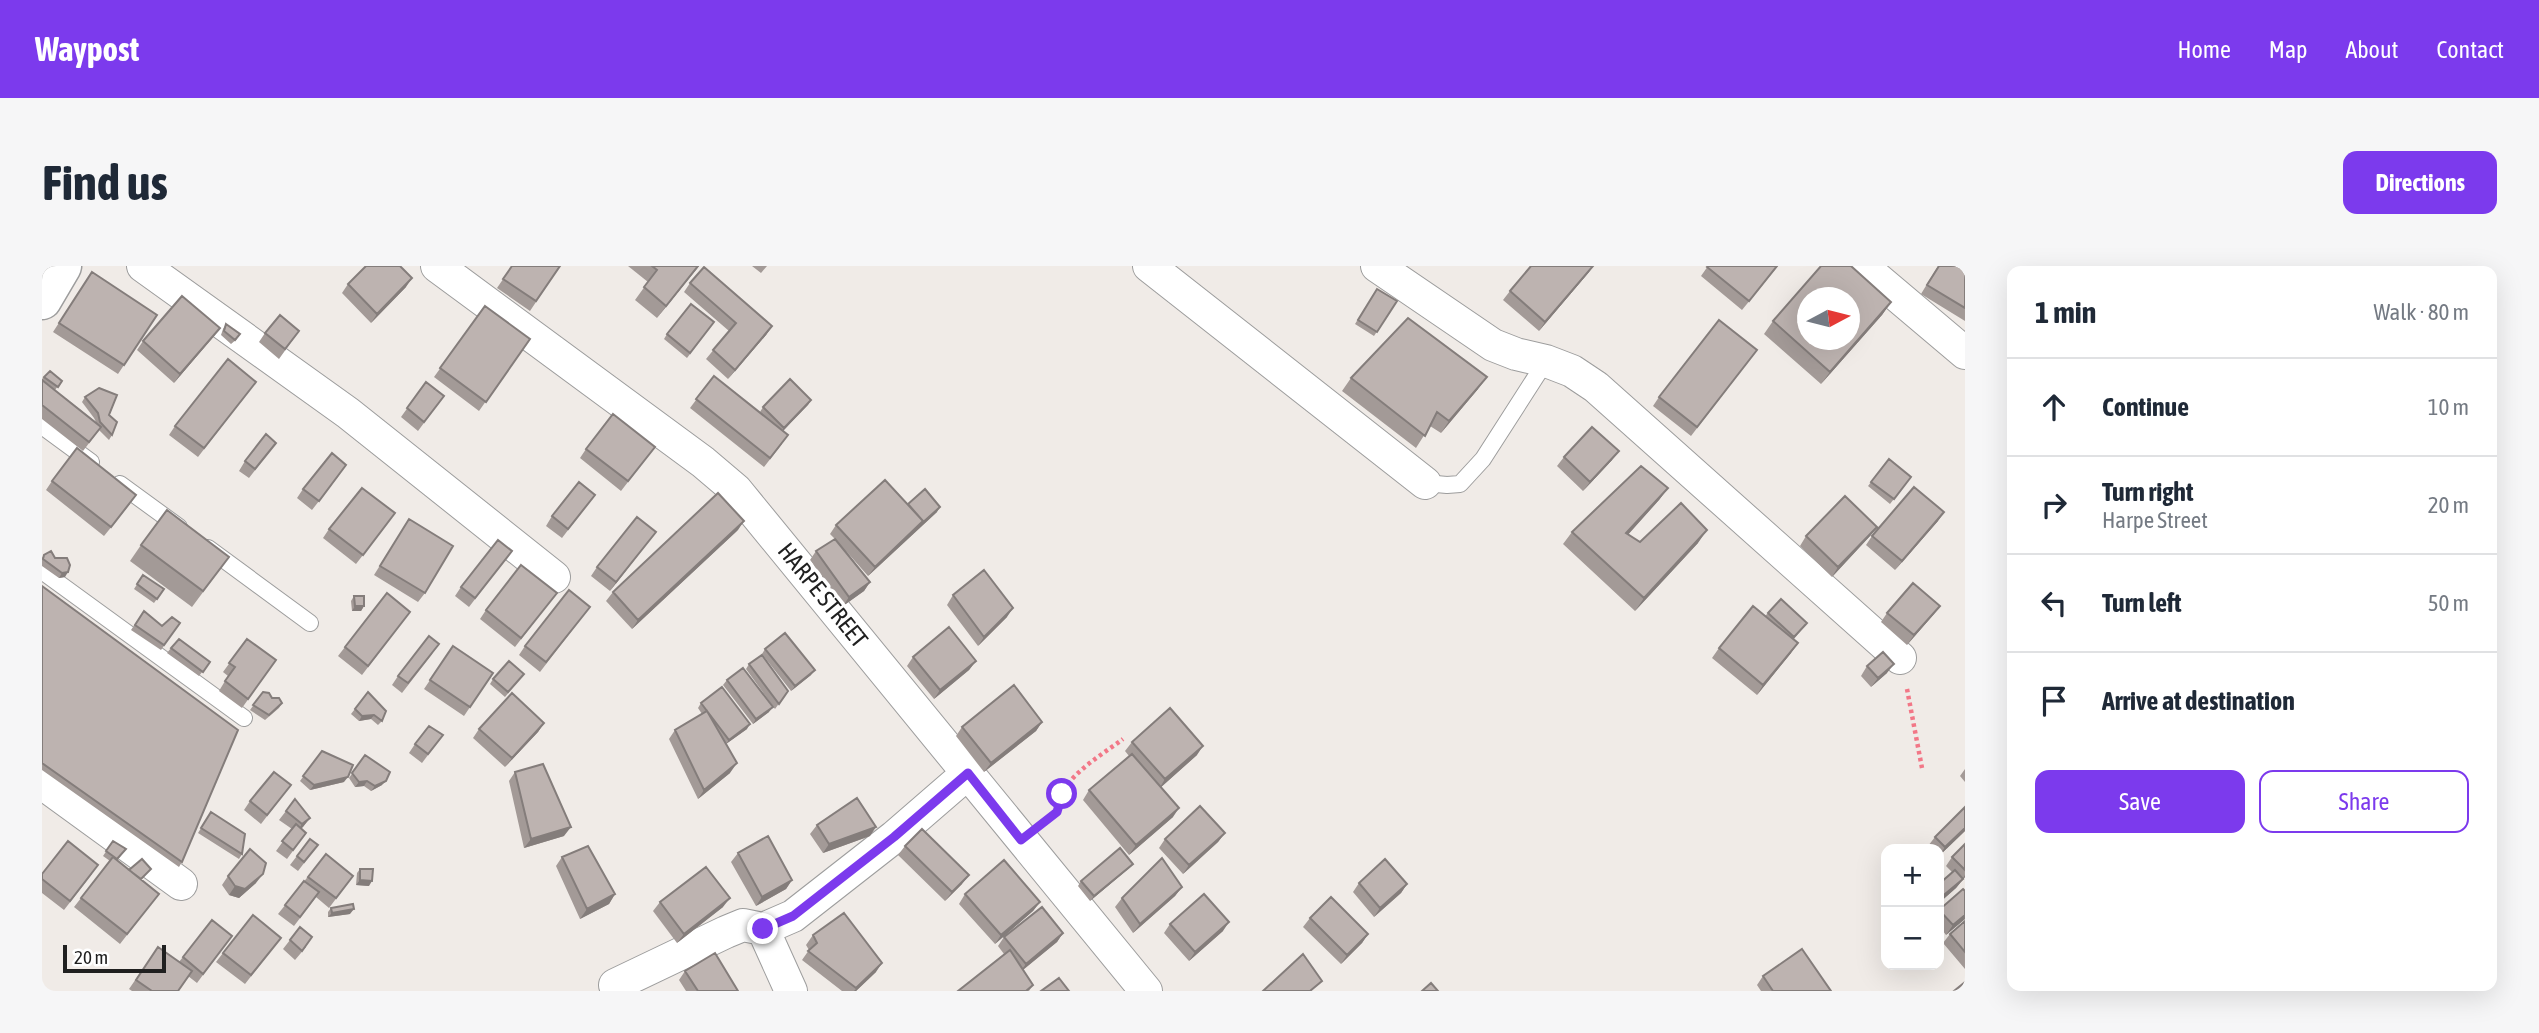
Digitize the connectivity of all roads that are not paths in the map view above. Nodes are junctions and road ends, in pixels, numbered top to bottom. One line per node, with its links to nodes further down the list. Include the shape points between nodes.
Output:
1 (62, 266): 7 (street)
2 (143, 266): 13 (street, via 348,413)
3 (437, 266): 17 (street, HARPE STREET, via 736,490)
4 (1149, 266): 11 (street)
5 (1377, 266): 9 (street, via 1493,345)
6 (1862, 266): 8 (street)
7 (42, 300)
8 (1965, 353)
9 (1546, 361): 11 (lane, via 1483,458 1460,484); 15 (street, via 1596,387)
10 (42, 426): 14 (lane)
11 (1425, 483)
12 (42, 572): 16 (lane)
13 (554, 577)
14 (310, 623)
15 (1900, 658)
16 (244, 718)
17 (968, 773): 20 (street, via 793,916); 23 (street, HARPE STREET)
18 (42, 783): 19 (street)
19 (181, 884)
20 (763, 929): 21 (street, via 743,925); 22 (street)
21 (610, 988)
22 (791, 991)
23 (1146, 991)

